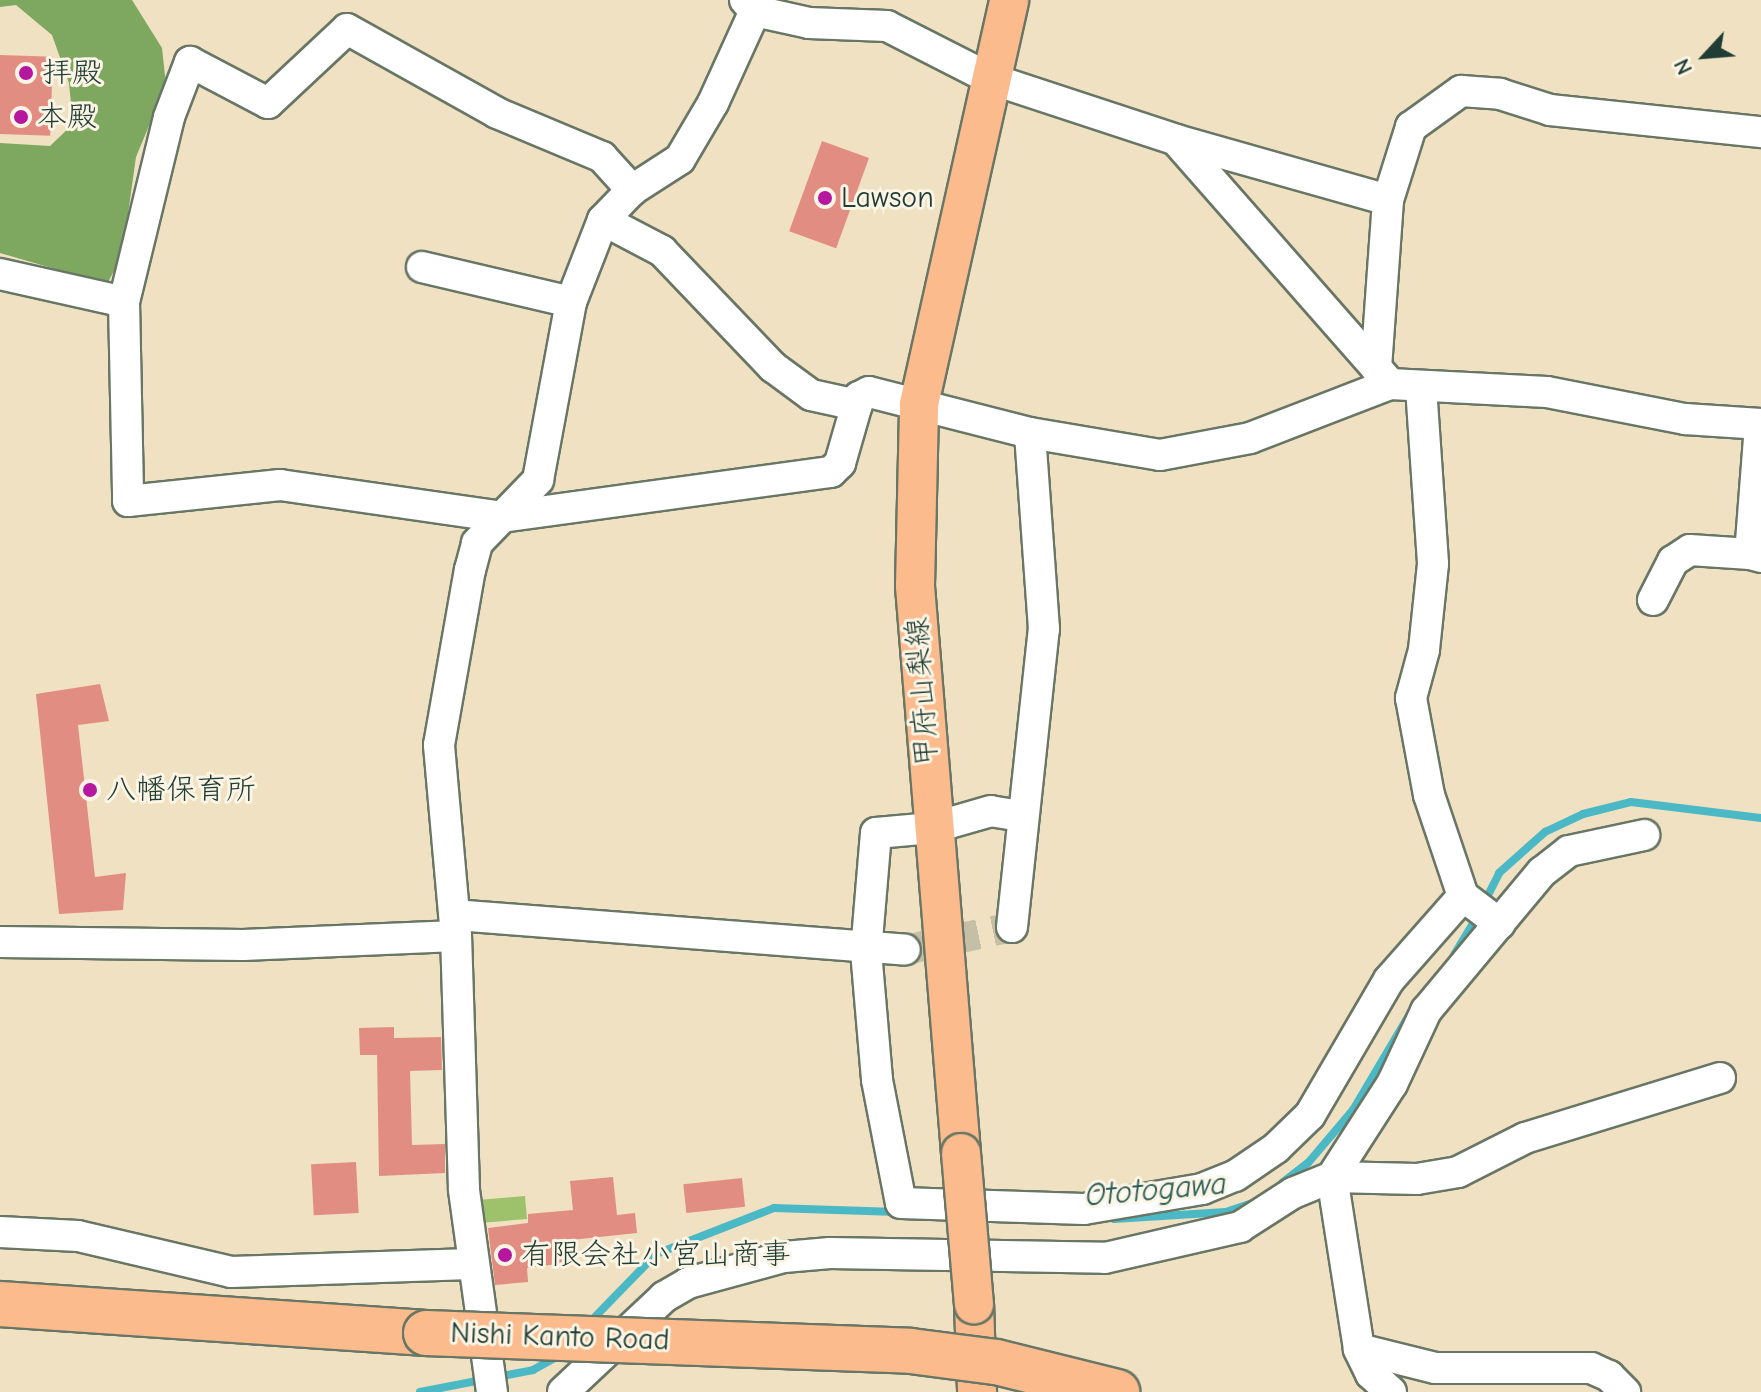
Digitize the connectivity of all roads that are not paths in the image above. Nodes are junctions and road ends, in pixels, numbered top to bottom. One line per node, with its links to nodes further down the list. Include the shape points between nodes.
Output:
1 (1009, 0): 3 (main road, 甲府山梨線)
2 (750, 5): 3 (street, via 809,23 887,26); 6 (street, via 713,103 680,159)
3 (991, 79): 5 (street); 15 (main road, 甲府山梨線)
4 (1761, 132): 7 (street, via 1550,110 1500,94 1461,91 1411,127)
5 (1176, 140): 7 (street); 13 (street)
6 (632, 190): 8 (street); 11 (street, via 602,157 497,113 347,29 268,103 190,62 169,117)
7 (1388, 200): 13 (street)
8 (603, 220): 12 (street); 16 (street, via 662,251 773,367 811,395)
9 (422, 267): 12 (street)
10 (0, 274): 11 (street)
11 (124, 302): 19 (street, via 128,501 280,485)
12 (571, 302): 19 (street, via 538,480)
13 (1383, 376): 14 (street); 18 (street, via 1250,438 1160,455)
14 (1421, 387): 17 (street, via 1547,392 1685,419); 25 (street, via 1433,564 1424,650 1411,698 1429,795)
15 (919, 404): 16 (street, via 869,392); 18 (street); 23 (main road, 甲府山梨線, via 915,586)
16 (857, 405): 19 (street, via 840,463 831,472)
17 (1760, 425): 20 (street)
18 (1030, 433): 22 (street, via 1044,629)
19 (502, 517): 27 (street, via 477,543 439,745)
20 (1755, 556): 21 (street, via 1690,550 1673,561)
21 (1653, 600)
22 (1021, 816): 23 (street, via 991,811); 28 (street)
23 (932, 828): 31 (street, via 876,833); 40 (main road, 甲府山梨線, bridge, via 974,1304)
24 (1644, 835): 26 (street, via 1569,851 1542,872)
25 (1463, 896): 26 (street); 31 (street, via 1389,980 1330,1088 1276,1148 1235,1176 1202,1189 1084,1209 901,1203 877,1080)
26 (1500, 924): 33 (street, via 1426,1011 1392,1084)
27 (456, 926): 29 (street, via 243,945); 31 (street); 35 (street)
28 (1012, 927)
29 (0, 942)
30 (905, 950): 31 (street)
31 (866, 951)
32 (1720, 1078): 33 (street, via 1576,1120 1458,1172 1417,1179)
33 (1332, 1177): 37 (street); 39 (street, via 1293,1193 1240,1227 1105,1258 830,1253 784,1257 702,1280 664,1297)
34 (0, 1232): 35 (street, via 78,1236 231,1272)
35 (471, 1264): 38 (street, via 489,1345)
36 (0, 1304): 41 (highway, Nishi Kanto Road, bridge, via 426,1333 911,1351 996,1362)
37 (1359, 1349): 42 (street, via 1371,1374); 43 (street, via 1435,1368 1591,1368)
38 (492, 1392)
39 (563, 1392)
40 (977, 1392)
41 (1117, 1392)
42 (1391, 1392)
43 (1625, 1392)

